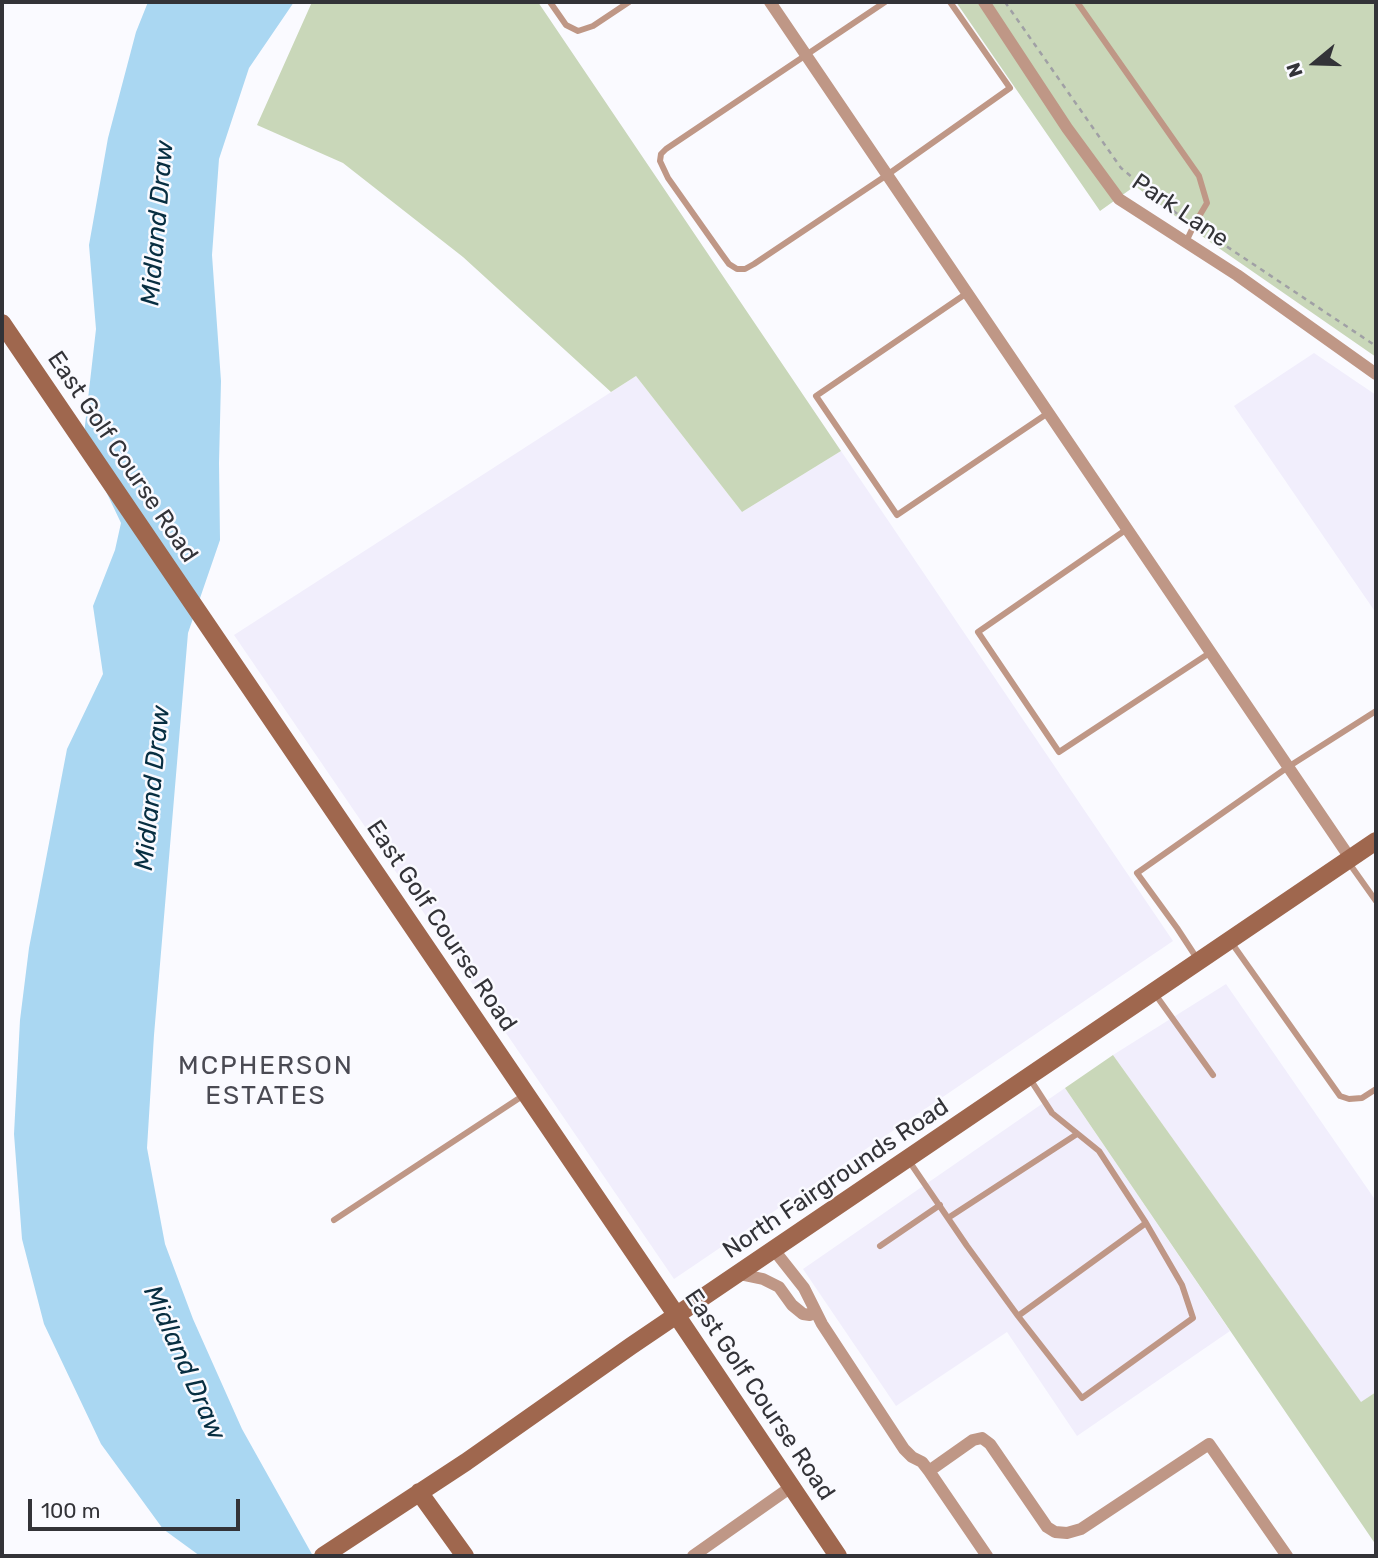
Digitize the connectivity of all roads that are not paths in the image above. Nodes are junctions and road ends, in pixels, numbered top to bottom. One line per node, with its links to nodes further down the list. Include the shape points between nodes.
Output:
1 (550, 2): 2 (lane, via 566,25 578,32)
2 (629, 2)
3 (770, 2): 8 (street)
4 (885, 2): 8 (lane)
5 (950, 2): 9 (lane, via 1010,88)
6 (984, 2): 10 (street, Park Lane, via 1119,199)
7 (1077, 2): 10 (lane, via 1199,176 1207,203)
8 (806, 54): 9 (street); 9 (lane, via 666,149 660,161 668,178 737,270 754,264)
9 (887, 174): 11 (street)
10 (1186, 242): 13 (street, Park Lane)
11 (967, 293): 14 (street); 14 (lane, via 816,396 897,515)
12 (2, 323): 28 (street, East Golf Course Road)
13 (1376, 374)
14 (1048, 413): 15 (street)
15 (1127, 529): 16 (street); 16 (lane, via 978,632 1059,752)
16 (1211, 652): 18 (street)
17 (1376, 710): 18 (lane)
18 (1289, 767): 20 (street); 23 (lane, via 1137,873)
19 (1376, 841): 20 (street, North Fairgrounds Road)
20 (1349, 859): 21 (lane); 22 (street, North Fairgrounds Road)
21 (1376, 901)
22 (1229, 940): 23 (street, North Fairgrounds Road); 27 (lane, via 1340,1096 1362,1098)
23 (1199, 961): 24 (street, North Fairgrounds Road)
24 (1154, 992): 25 (lane); 26 (street, North Fairgrounds Road)
25 (1213, 1074)
26 (1028, 1077): 29 (lane, via 1052,1113); 30 (street, North Fairgrounds Road)
27 (1376, 1089)
28 (525, 1094): 33 (lane); 39 (street, East Golf Course Road)
29 (1077, 1134): 32 (lane); 34 (lane, via 1099,1150)
30 (908, 1159): 31 (lane); 36 (street, North Fairgrounds Road)
31 (940, 1205): 32 (lane); 35 (lane)
32 (948, 1218): 40 (lane)
33 (334, 1220)
34 (1146, 1223): 40 (lane); 40 (lane, via 1182,1285 1194,1318 1082,1398)
35 (880, 1246)
36 (774, 1250): 37 (street, North Fairgrounds Road); 38 (street, via 804,1288)
37 (739, 1274): 38 (street, via 779,1287 803,1314); 39 (street, North Fairgrounds Road)
38 (816, 1312): 41 (street, via 904,1449)
39 (677, 1316): 42 (street, East Golf Course Road); 43 (street, North Fairgrounds Road)
40 (1018, 1316)
41 (929, 1471): 48 (street); 49 (street, via 982,1438 1047,1527 1067,1533 1081,1530 1209,1444)
42 (791, 1487): 46 (street); 47 (street, East Golf Course Road)
43 (419, 1492): 44 (street, North Fairgrounds Road); 45 (street)
44 (323, 1556)
45 (465, 1556)
46 (693, 1556)
47 (838, 1556)
48 (987, 1556)
49 (1287, 1556)

